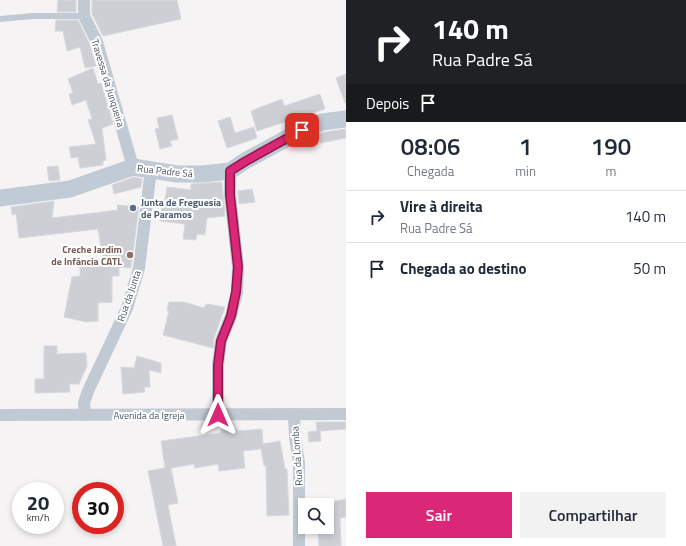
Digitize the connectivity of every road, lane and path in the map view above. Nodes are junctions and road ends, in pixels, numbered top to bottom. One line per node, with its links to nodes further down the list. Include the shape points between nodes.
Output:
1 (84, 0): 2 (street, Travessa da Junqueira)
2 (84, 16): 3 (lane); 5 (street, Travessa da Junqueira, via 97,42)
3 (0, 19)
4 (346, 119): 7 (street, Rua Padre Sá, via 322,122 302,130)
5 (133, 167): 6 (street, Rua Padre Sá); 8 (street, Rua Padre Sá, via 70,189)
6 (151, 169): 7 (street, Rua Padre Sá, via 177,174); 12 (street, Rua da Junta, via 139,268 127,308 88,391 84,403)
7 (230, 171): 13 (street, via 238,267 231,316 221,341 218,365)
8 (0, 198)
9 (294, 414): 10 (street, Avenida da Igreja); 13 (street, Avenida da Igreja); 14 (street, Rua da Lomba, via 299,463)
10 (346, 414)
11 (0, 415): 12 (street, Avenida da Igreja)
12 (85, 415): 13 (street, Avenida da Igreja)
13 (218, 415)
14 (299, 546)

